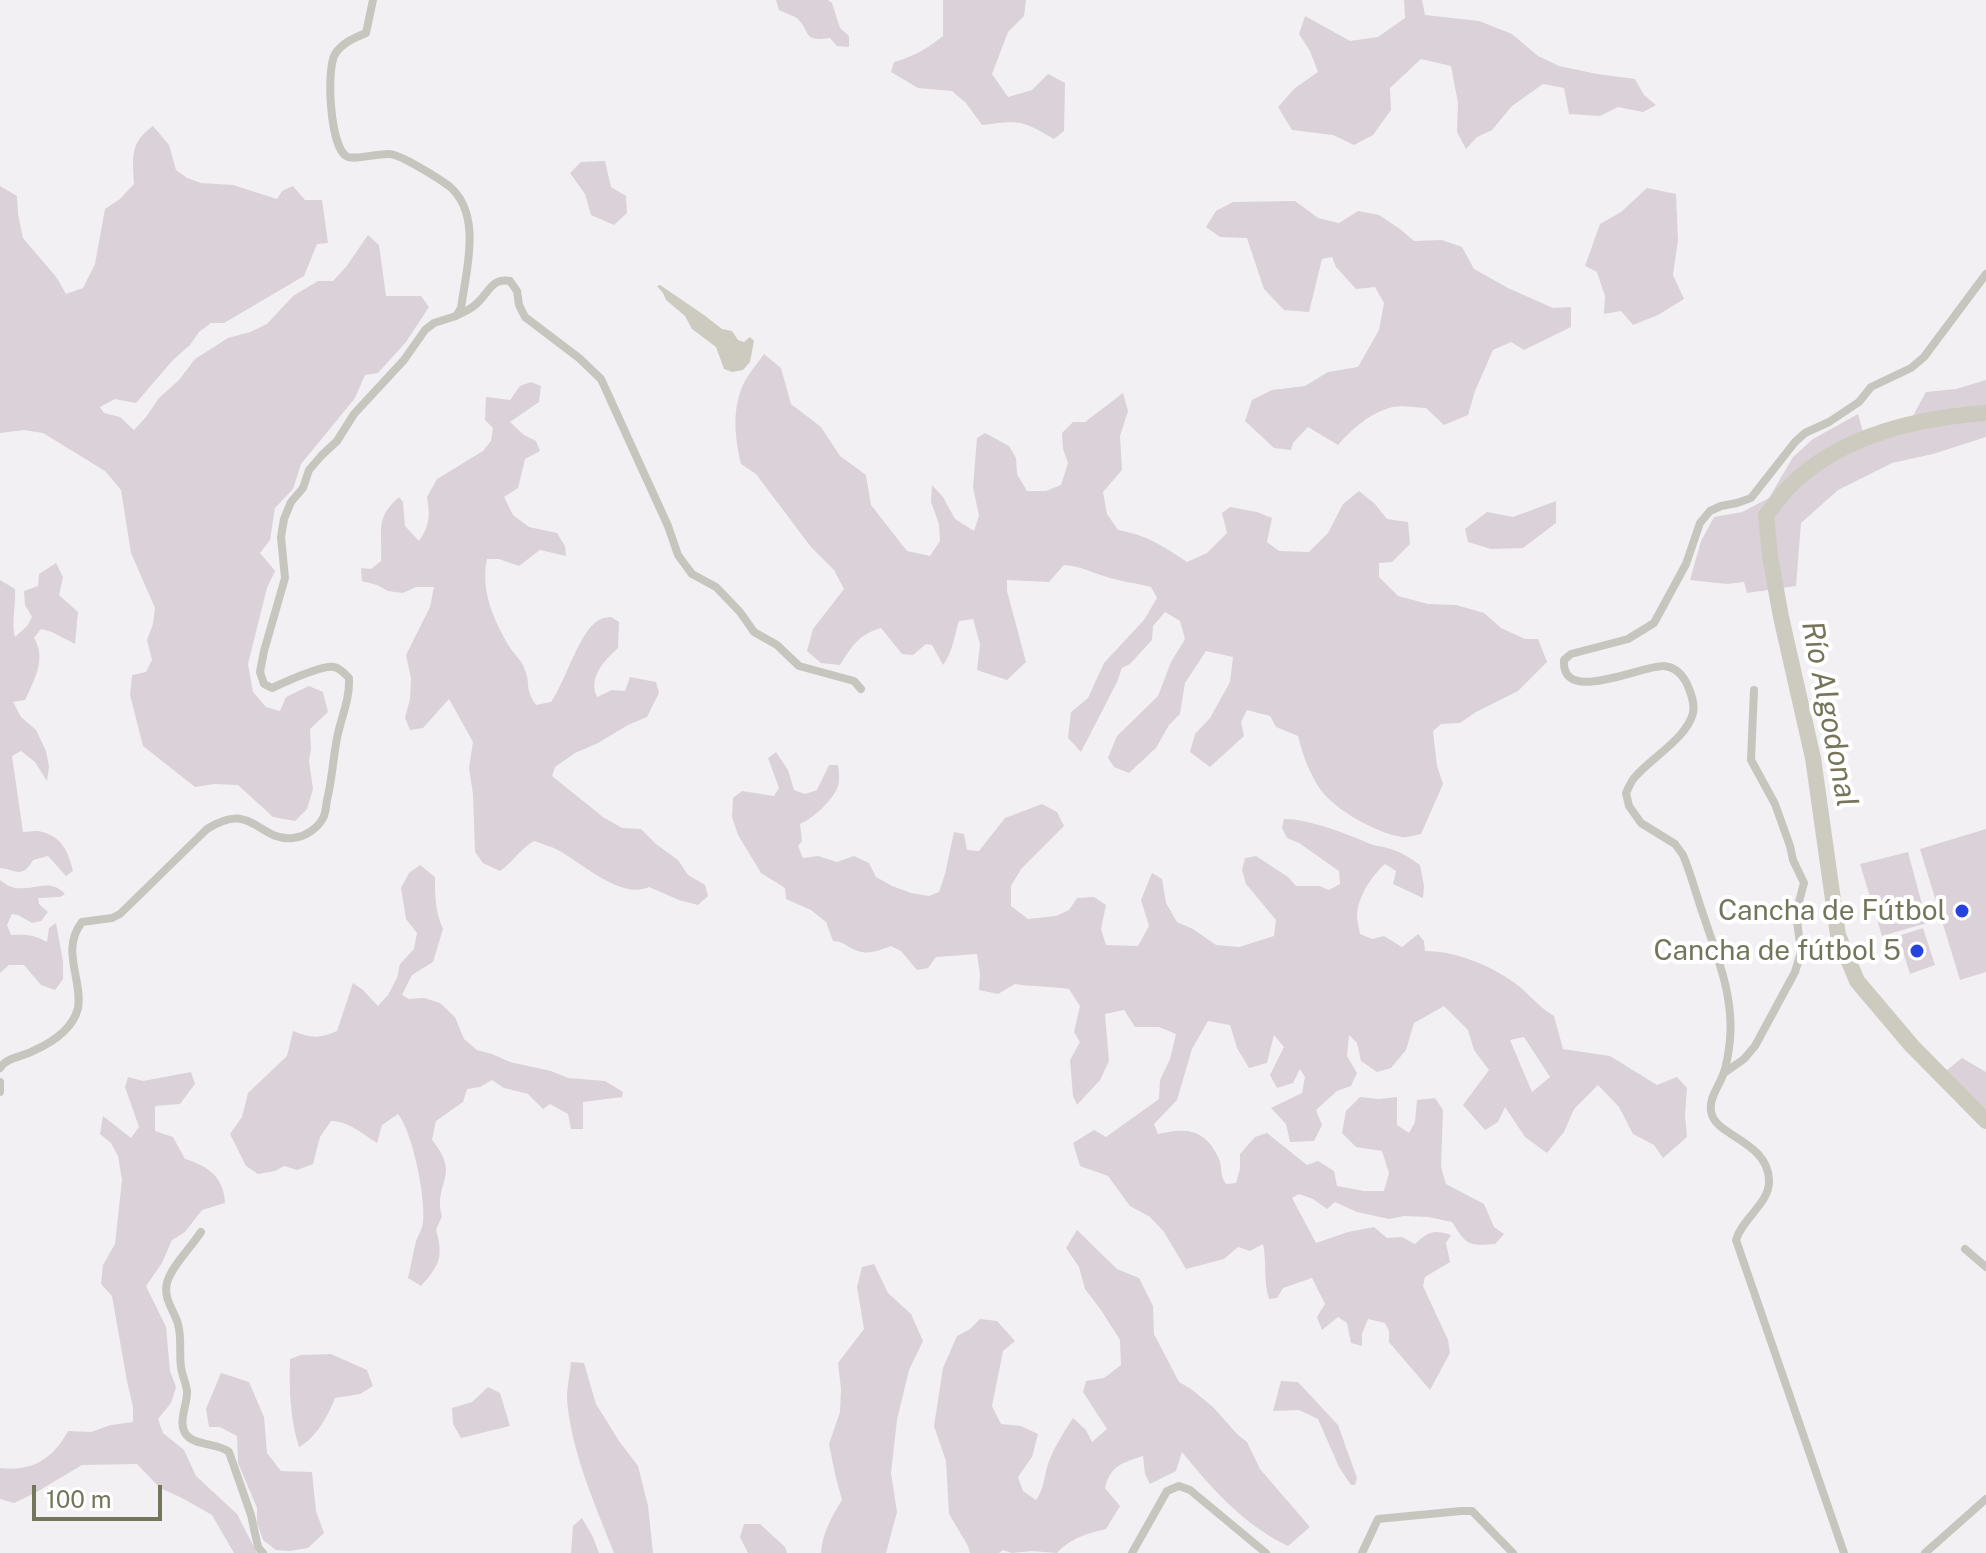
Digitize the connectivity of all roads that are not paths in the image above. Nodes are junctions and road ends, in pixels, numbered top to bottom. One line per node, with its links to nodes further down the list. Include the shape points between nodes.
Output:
1 (373, 0): 3 (street, via 366,33 341,45 331,62 332,117 339,145 350,158 397,155 456,191 465,208 470,246)
2 (1986, 274): 7 (street, via 1924,357 1805,433 1751,498 1710,511 1654,623 1628,639 1564,660 1567,675 1587,683 1667,666 1678,671 1693,698 1693,715 1685,729 1633,779 1626,793 1641,823 1675,844 1687,865 1726,988 1730,1038)
3 (456, 316): 4 (street, via 477,305 494,282 510,281 525,317 601,379 678,555 692,574 716,587 754,632 799,666 854,681); 6 (street, via 425,330 309,470 284,519 285,578 264,651 264,684 272,688 332,666 349,678 323,818 312,832 294,838 275,835 249,820 221,820 120,914 82,922 72,944 78,1009 71,1022 61,1035)
4 (861, 689)
5 (1754, 690): 7 (street, via 1751,760 1773,799 1804,883 1796,913 1801,952 1755,1046)
6 (0, 1068)
7 (1724, 1073): 19 (street, via 1711,1113 1715,1122 1750,1145 1769,1182 1766,1196 1736,1240)
8 (0, 1082): 9 (street)
9 (0, 1092)
10 (201, 1232): 14 (street, via 167,1283 187,1387 183,1425 193,1439 229,1452)
11 (1965, 1249): 12 (street)
12 (1986, 1267)
13 (1986, 1499): 20 (street)
14 (263, 1553)
15 (1132, 1553): 16 (street, via 1167,1491 1179,1486)
16 (1266, 1553)
17 (1362, 1553): 18 (street, via 1378,1519 1472,1511)
18 (1513, 1553)
19 (1844, 1553)
20 (1925, 1553)

